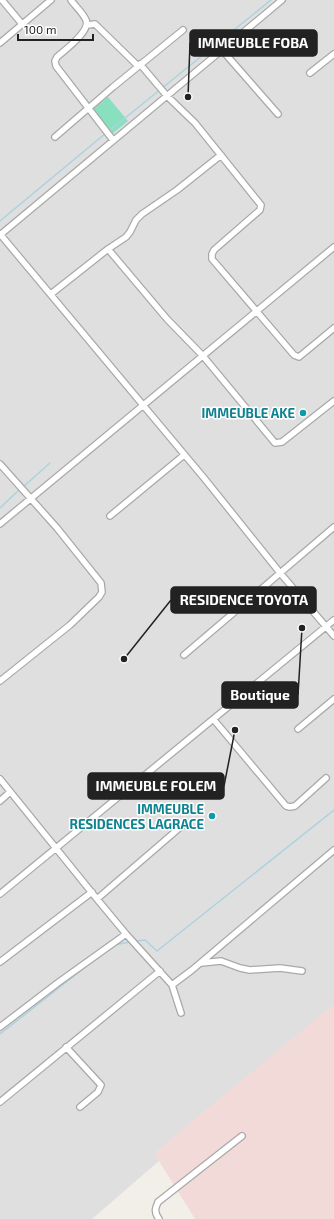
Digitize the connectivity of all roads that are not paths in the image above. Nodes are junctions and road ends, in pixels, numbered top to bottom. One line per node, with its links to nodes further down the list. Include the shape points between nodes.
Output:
1 (2, 0): 5 (street)
2 (51, 0): 5 (street)
3 (71, 0): 6 (street)
4 (282, 0): 9 (street)
5 (22, 24): 8 (street)
6 (88, 25): 11 (street, via 95,24); 14 (street, via 55,61 56,66)
7 (184, 30): 11 (street)
8 (0, 43)
9 (222, 50): 13 (street); 15 (street)
10 (334, 54): 12 (street)
11 (139, 65): 13 (street); 14 (street)
12 (310, 73)
13 (167, 96): 17 (street); 18 (street, via 195,123)
14 (88, 108): 16 (street); 17 (street)
15 (278, 114)
16 (55, 137)
17 (113, 140): 19 (street)
18 (221, 155): 21 (street, via 142,214 126,237); 23 (street, via 261,208 214,250 212,259)
19 (0, 235): 22 (street)
20 (334, 247): 23 (street)
21 (108, 249): 22 (street); 25 (street, via 167,319)
22 (51, 294): 27 (street)
23 (256, 311): 24 (street, via 297,356); 25 (street)
24 (334, 328)
25 (203, 356): 26 (street, via 275,443 282,442); 27 (street)
26 (334, 401)
27 (143, 405): 28 (street); 30 (street)
28 (184, 455): 31 (street); 34 (street)
29 (0, 464): 30 (street)
30 (32, 498): 32 (street); 39 (street, via 101,583 102,592 70,625)
31 (110, 516)
32 (0, 524)
33 (334, 527): 34 (street)
34 (281, 574): 36 (street); 38 (street)
35 (334, 620): 36 (street)
36 (326, 627): 37 (street); 41 (street)
37 (334, 636)
38 (184, 656)
39 (0, 681)
40 (334, 699): 42 (street)
41 (214, 720): 43 (street, via 286,806 295,806); 48 (street)
42 (298, 729)
43 (326, 778)
44 (0, 779): 45 (street)
45 (10, 792): 46 (street); 48 (street)
46 (0, 801)
47 (184, 824): 52 (street)
48 (56, 848): 50 (street); 51 (street)
49 (334, 850): 55 (street)
50 (92, 892): 52 (street); 54 (street)
51 (0, 894)
52 (97, 899): 53 (street)
53 (126, 934): 56 (street); 60 (street)
54 (0, 962)
55 (200, 963): 57 (street, via 221,961 250,970 280,968); 58 (street)
56 (160, 971): 58 (street); 61 (street)
57 (302, 971)
58 (172, 984): 59 (street)
59 (181, 1013)
60 (0, 1027)
61 (66, 1048): 62 (street); 63 (street, via 101,1085 98,1092)
62 (0, 1102)
63 (80, 1107)
64 (242, 1136): 65 (street, via 158,1202 155,1210)
65 (159, 1219)

